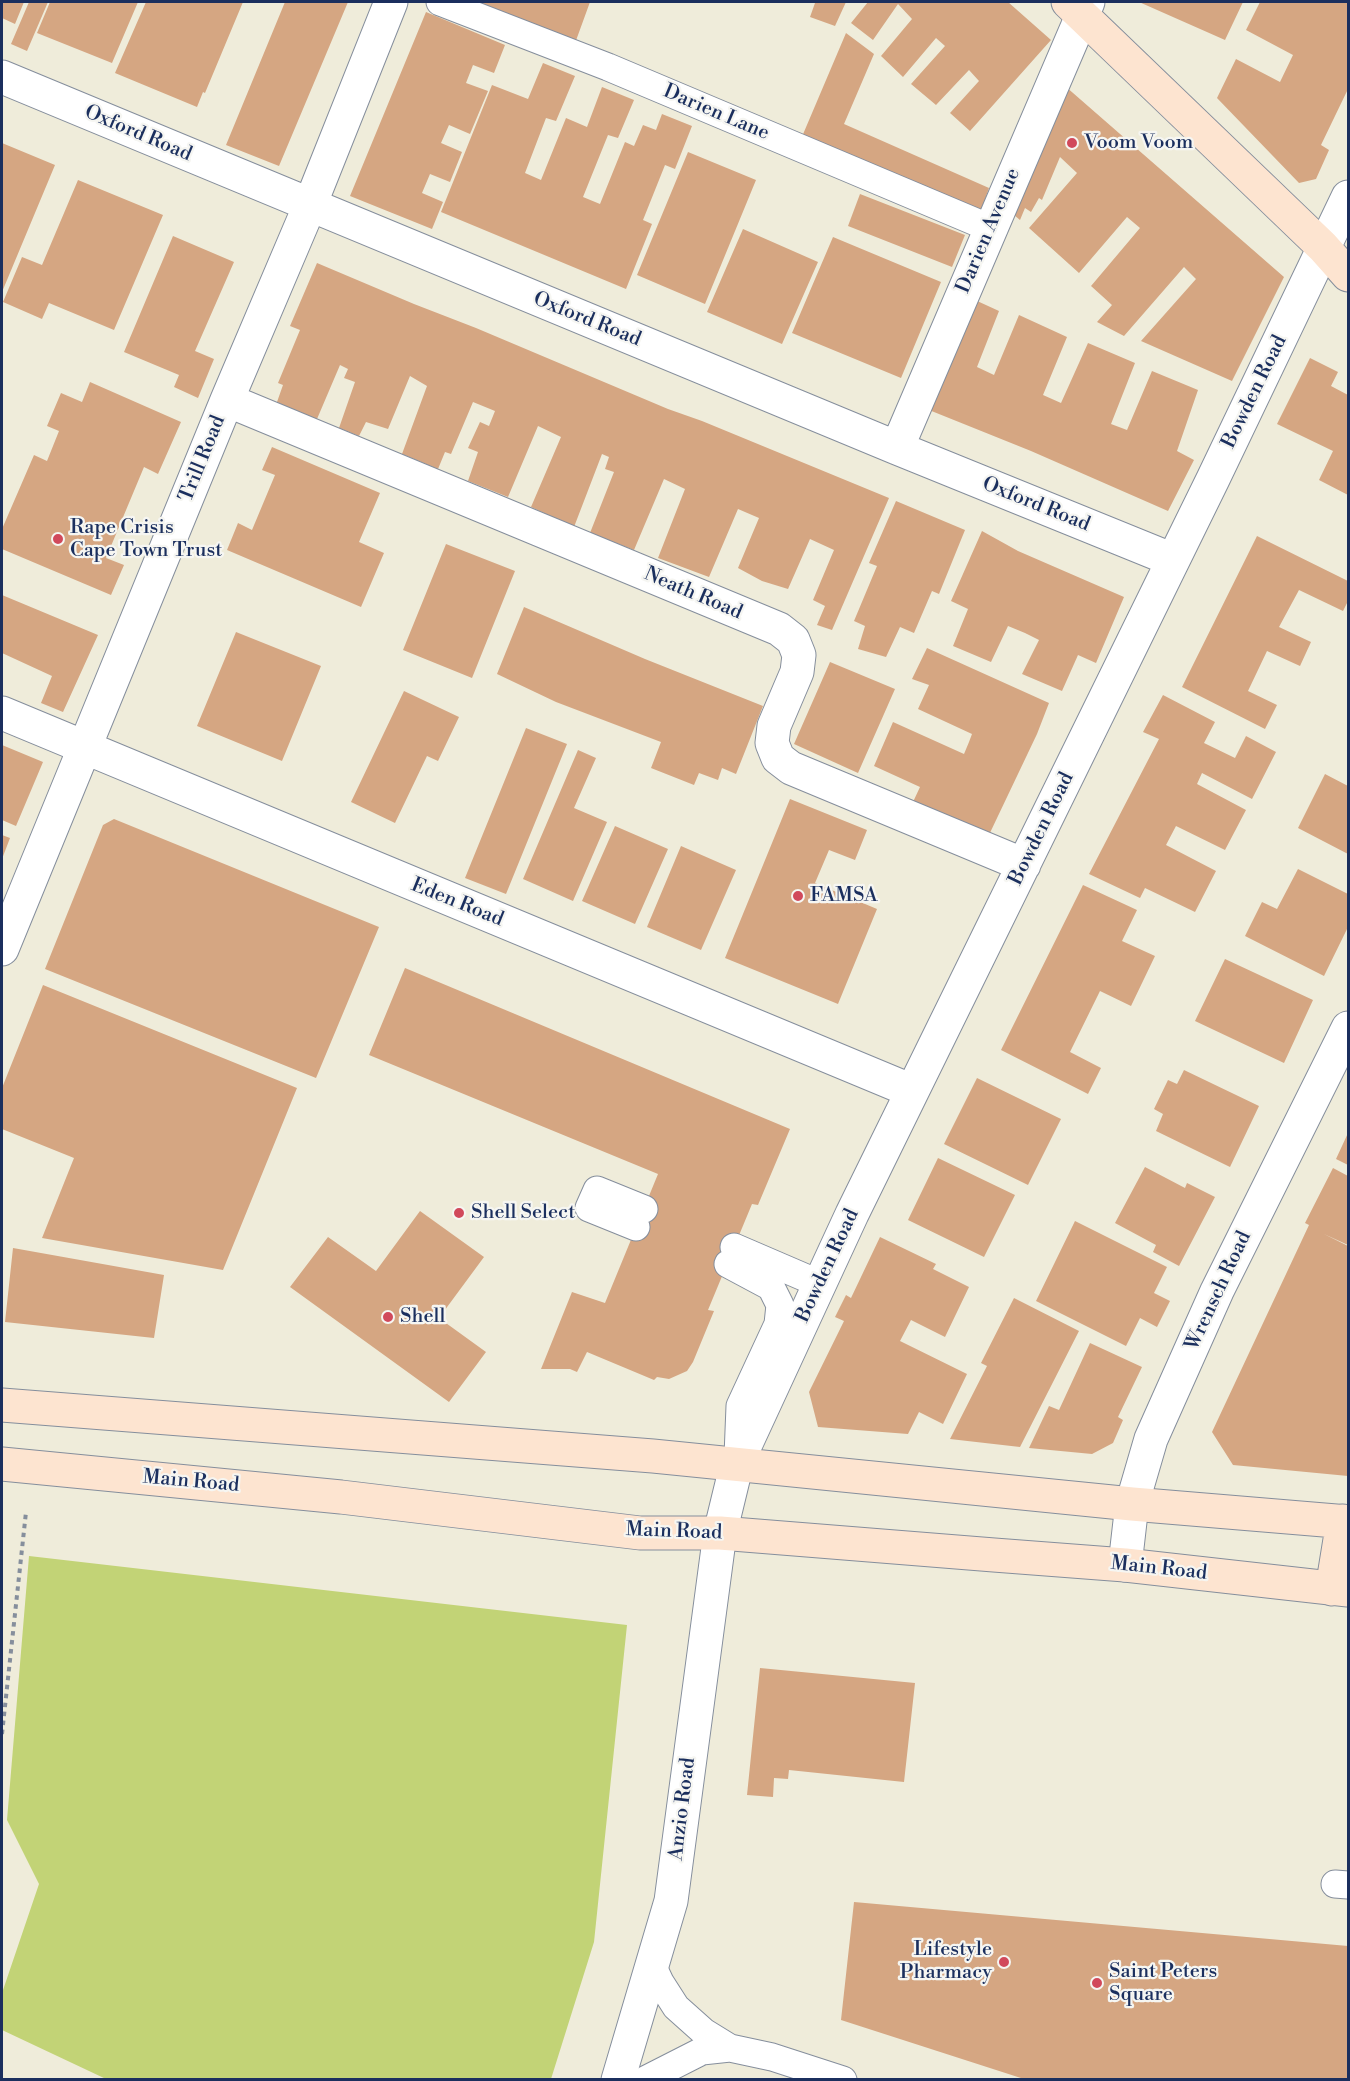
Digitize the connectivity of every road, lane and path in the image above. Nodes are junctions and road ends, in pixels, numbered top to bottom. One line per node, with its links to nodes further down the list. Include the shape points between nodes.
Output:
1 (391, 2): 6 (street, Trill Road)
2 (440, 2): 7 (lane, Darien Lane, via 608,67)
3 (1079, 6): 7 (street, Darien Avenue); 8 (main road)
4 (2, 77): 6 (street, Oxford Road)
5 (1348, 197): 8 (street, Bowden Road)
6 (310, 206): 10 (street, Trill Road); 11 (street, Oxford Road)
7 (990, 228): 11 (street, Darien Avenue)
8 (1323, 247): 9 (main road); 12 (street, Bowden Road)
9 (1348, 275)
10 (227, 400): 14 (street, Trill Road); 15 (street, Neath Road, via 779,629 793,640 798,655 796,672 774,726 772,742 778,758 791,768)
11 (897, 448): 12 (street, Oxford Road)
12 (1173, 561): 15 (street, Bowden Road)
13 (2, 713): 14 (street, Eden Road)
14 (84, 748): 16 (street, Trill Road); 18 (street, Eden Road)
15 (1024, 865): 18 (street, Bowden Road)
16 (2, 950)
17 (1348, 1028): 23 (street, Wrensch Road, via 1213,1301 1151,1439)
18 (912, 1091): 19 (street, Bowden Road)
19 (820, 1284): 21 (street, Bowden Road); 21 (lane, via 731,1256 771,1287 780,1305 778,1324 740,1406)
20 (2, 1405): 21 (main road)
21 (737, 1463): 23 (main road); 26 (street, Bowden Road)
22 (2, 1464): 26 (main road, Main Road, via 341,1497 640,1533)
23 (1132, 1504): 25 (main road); 27 (street, Wrensch Road)
24 (26, 1512): 29 (path)
25 (1346, 1521): 28 (main road)
26 (720, 1533): 27 (main road, Main Road); 30 (street, Anzio Road, via 671,1901)
27 (1125, 1565): 28 (main road, Main Road)
28 (1340, 1590)
29 (2, 1734)
30 (652, 1965): 31 (lane, via 676,2007); 32 (street, Anzio Road)
31 (730, 2048): 33 (lane, via 702,2051); 34 (lane)
32 (618, 2079)
33 (645, 2079)
34 (843, 2079)

